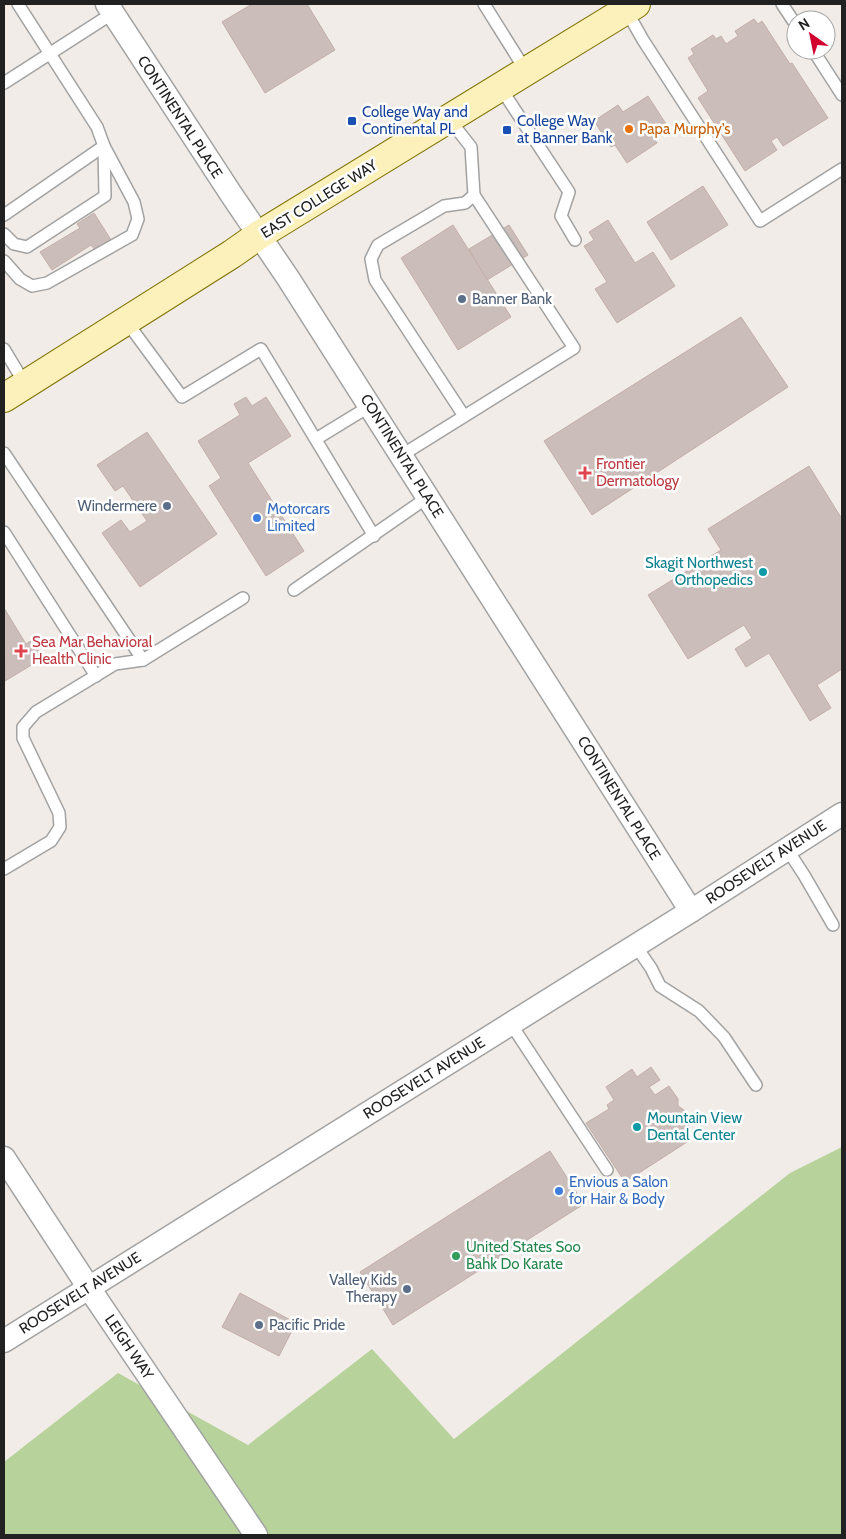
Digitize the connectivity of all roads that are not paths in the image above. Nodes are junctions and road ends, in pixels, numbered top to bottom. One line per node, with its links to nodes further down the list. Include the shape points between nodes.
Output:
1 (18, 4): 5 (lane)
2 (484, 4): 7 (lane)
3 (631, 7): 7 (main road, EAST COLLEGE WAY); 13 (lane, via 643,40 760,221)
4 (110, 8): 5 (lane); 17 (street, CONTINENTAL PLACE)
5 (50, 53): 8 (lane); 12 (lane, via 97,127)
6 (819, 60): 10 (lane)
7 (526, 71): 9 (main road, EAST COLLEGE WAY)
8 (4, 83)
9 (500, 87): 11 (main road, EAST COLLEGE WAY); 18 (lane, via 569,192 561,216)
10 (842, 95)
11 (449, 119): 14 (lane, via 471,147); 17 (main road, EAST COLLEGE WAY)
12 (104, 146): 15 (lane); 16 (lane, via 105,196 27,247 14,244); 19 (lane, via 134,202 138,219 132,235 47,284 32,286 20,279)
13 (842, 170)
14 (474, 195): 24 (lane, via 465,203 444,206 378,245 371,259 375,280); 24 (lane, via 574,348)
15 (4, 215)
16 (4, 234)
17 (259, 235): 20 (main road, EAST COLLEGE WAY); 23 (street, CONTINENTAL PLACE)
18 (575, 240)
19 (4, 260)
20 (126, 321): 22 (main road, EAST COLLEGE WAY); 25 (lane, via 182,397 261,349)
21 (4, 349): 22 (lane)
22 (14, 391)
23 (370, 406): 25 (lane); 27 (street, CONTINENTAL PLACE)
24 (464, 416): 27 (lane)
25 (316, 439): 30 (lane)
26 (4, 453): 33 (lane)
27 (402, 455): 28 (street, CONTINENTAL PLACE)
28 (428, 497): 30 (lane); 38 (street, CONTINENTAL PLACE)
29 (4, 532): 34 (lane)
30 (374, 536): 31 (lane)
31 (294, 590)
32 (243, 598): 33 (lane)
33 (143, 660): 34 (lane, via 115,664)
34 (96, 676): 37 (lane, via 36,712 23,727 22,738 59,813 60,827 51,841)
35 (842, 814): 36 (street, ROOSEVELT AVENUE)
36 (787, 849): 38 (street, ROOSEVELT AVENUE); 39 (lane)
37 (4, 869)
38 (691, 911): 40 (street, ROOSEVELT AVENUE)
39 (833, 925)
40 (635, 946): 41 (street, ROOSEVELT AVENUE); 42 (lane, via 660,986 699,1011 724,1037)
41 (511, 1024): 44 (lane); 45 (street, ROOSEVELT AVENUE)
42 (756, 1085)
43 (4, 1158): 45 (street, LEIGH WAY)
44 (607, 1170)
45 (89, 1288): 46 (street, ROOSEVELT AVENUE); 47 (street, LEIGH WAY)
46 (4, 1341)
47 (256, 1535)

